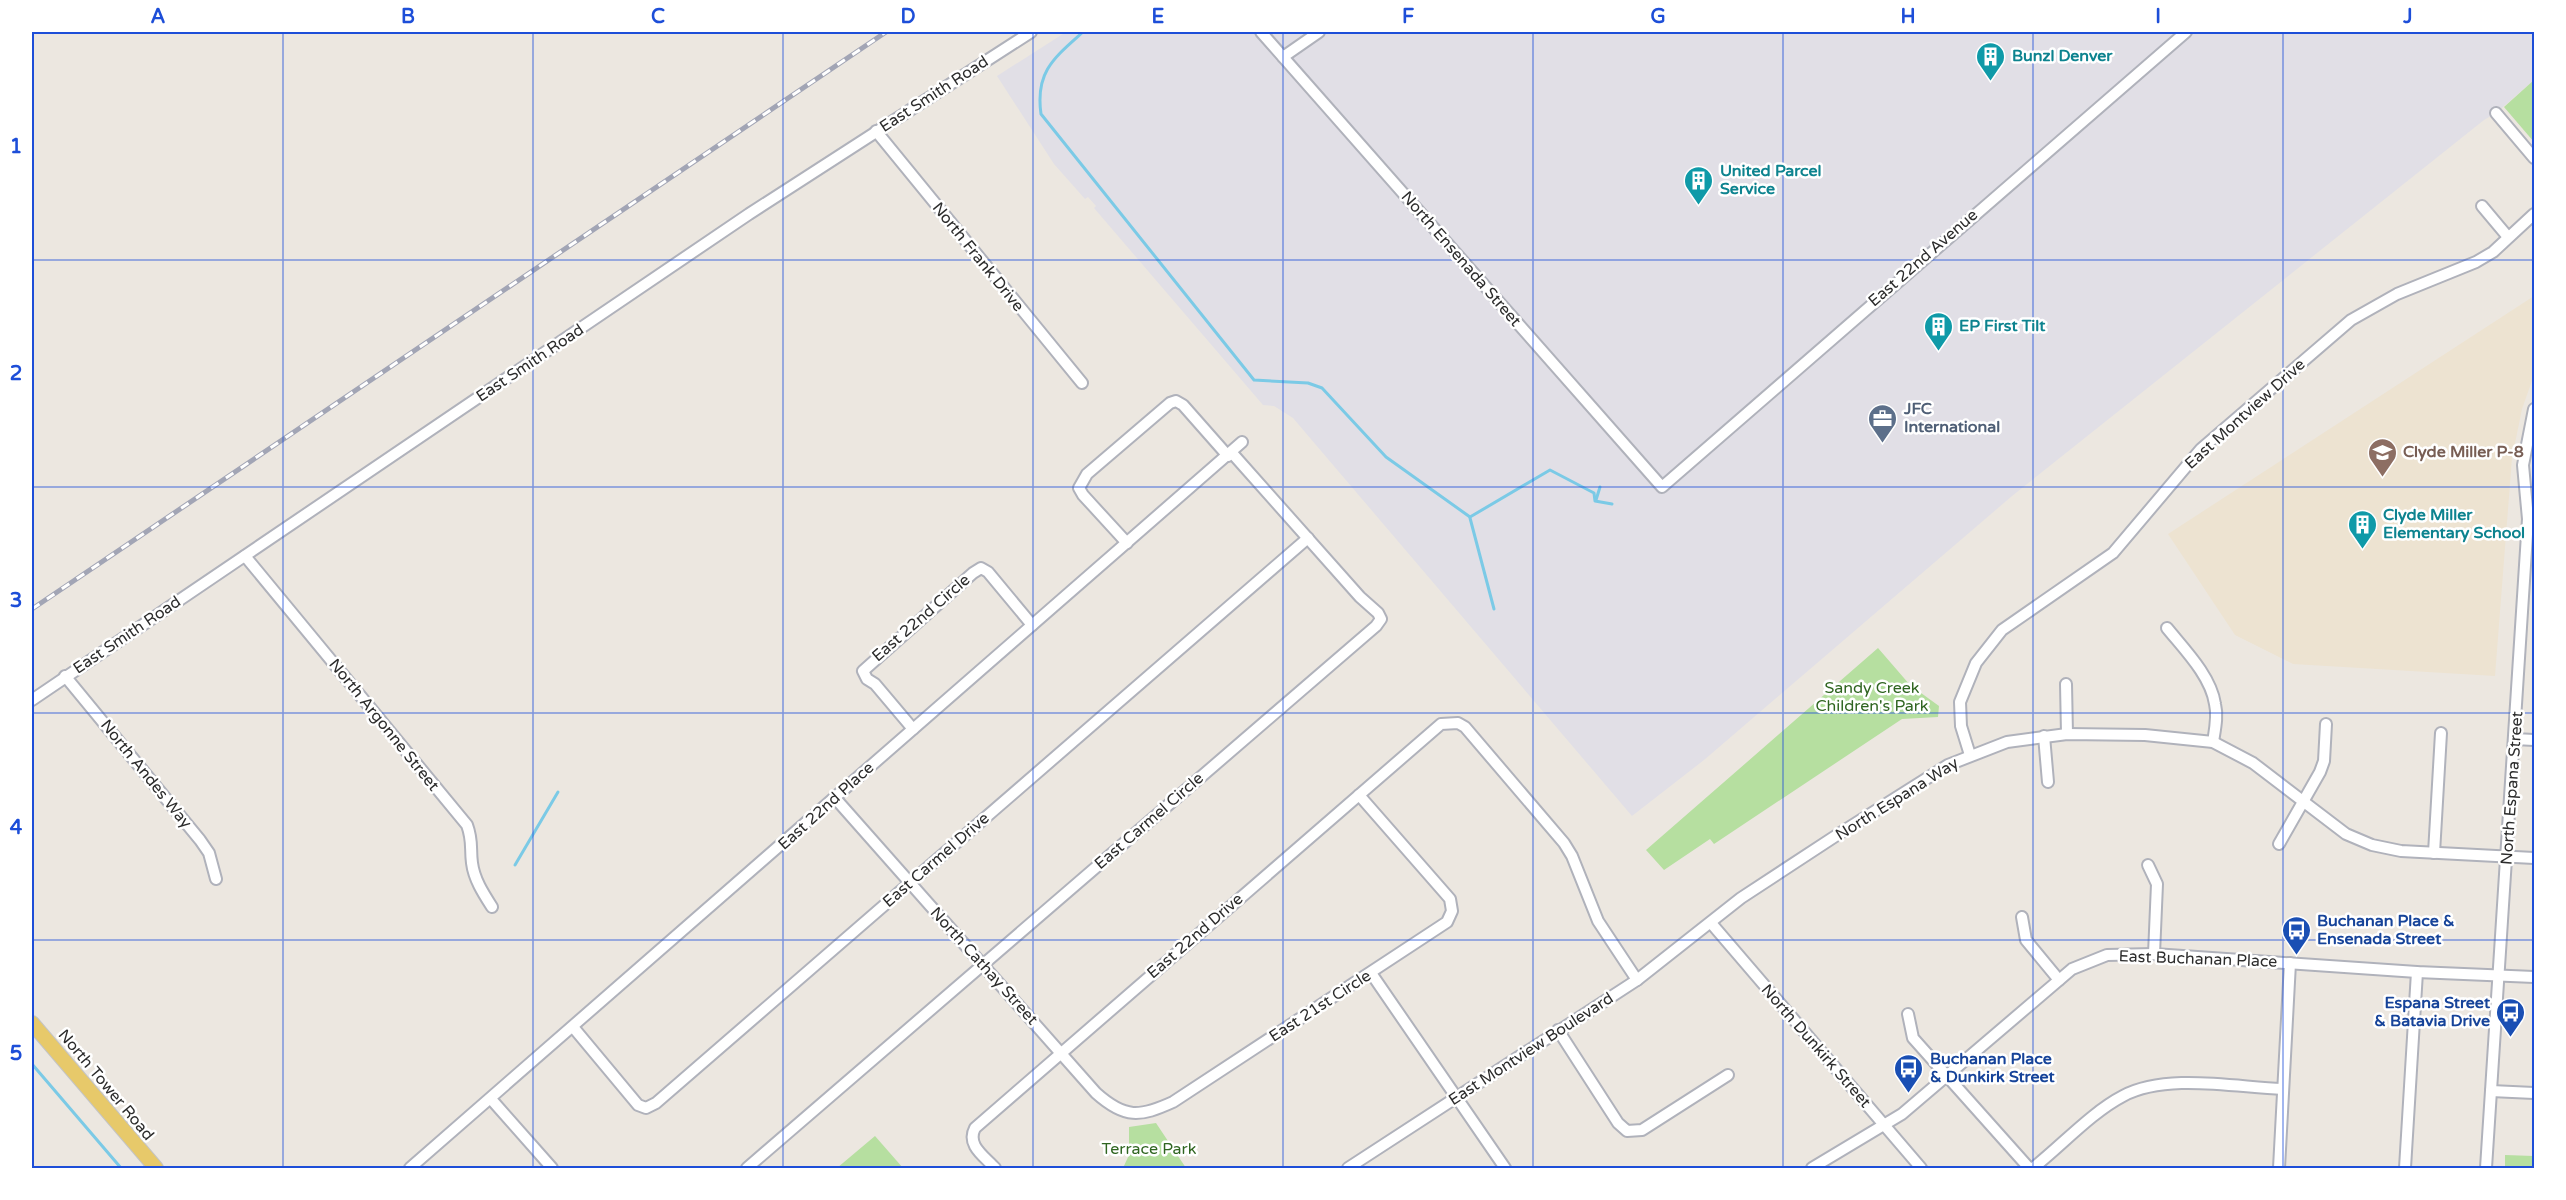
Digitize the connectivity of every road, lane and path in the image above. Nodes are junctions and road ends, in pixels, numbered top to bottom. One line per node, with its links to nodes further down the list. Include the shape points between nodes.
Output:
1 (1031, 32): 7 (street, East Smith Road)
2 (1261, 32): 5 (street, North Ensenada Street)
3 (1319, 32): 5 (street)
4 (2186, 32): 16 (street, East 22nd Avenue)
5 (1283, 57): 16 (street, North Ensenada Street)
6 (2496, 113): 8 (street)
7 (876, 131): 12 (street, North Frank Drive); 19 (street, East Smith Road)
8 (2535, 158)
9 (2482, 206): 11 (street)
10 (2535, 214): 11 (street, East Montview Drive)
11 (2508, 237): 33 (street, East Montview Drive, via 2476,262 2397,294 2351,320 2201,449 2113,554 2002,630 1976,663 1960,702 1961,726)
12 (1082, 383)
13 (2535, 409): 30 (street, North Espana Street, via 2523,465 2528,519)
14 (1242, 442): 15 (street, East 22nd Place)
15 (1230, 454): 17 (street, East Carmel Circle); 18 (street, East 22nd Place); 18 (street, via 1176,401 1087,474 1079,488 1083,495)
16 (1662, 487)
17 (1308, 538): 44 (street, East Carmel Drive); 50 (street, East Carmel Circle, via 1378,613 1381,619 1376,626)
18 (1127, 543): 20 (street, East 22nd Place)
19 (245, 556): 22 (street, East Smith Road); 45 (street, North Argonne Street, via 467,825 473,841 474,873)
20 (1032, 625): 26 (street, East 22nd Place); 26 (street, East 22nd Circle, via 988,572 981,568 973,573 863,671)
21 (2167, 627): 32 (street, via 2214,699 2217,716)
22 (65, 676): 24 (street, East Smith Road); 43 (street, North Andes Way, via 200,840 209,853)
23 (2066, 684): 28 (street)
24 (32, 700)
25 (2326, 724): 37 (street, via 2324,761)
26 (913, 729): 36 (street, East 22nd Place)
27 (2441, 733): 39 (street)
28 (2067, 734): 29 (street, North Espana Way); 32 (street, North Espana Way, via 2145,735)
29 (2044, 736): 33 (street, North Espana Way, via 2007,742); 34 (street)
30 (2515, 739): 31 (street); 40 (street, North Espana Street)
31 (2535, 740)
32 (2213, 742): 37 (street, North Espana Way, via 2253,763)
33 (1970, 755): 47 (street, North Espana Way, via 1934,773 1834,837 1741,898)
34 (2048, 782)
35 (1359, 795): 52 (street, East 21st Circle, via 1450,899 1452,911 1447,922); 55 (street, East 22nd Drive, via 1441,724 1458,723 1564,843 1598,921); 61 (street, East 22nd Drive)
36 (836, 798): 44 (street, North Cathay Street); 59 (street, East 22nd Place)
37 (2303, 800): 38 (street); 39 (street, North Espana Way, via 2354,838 2393,850)
38 (2278, 844)
39 (2434, 853): 40 (street, North Espana Way)
40 (2507, 856): 41 (street, North Espana Way); 53 (street, North Espana Street)
41 (2535, 858)
42 (2148, 865): 48 (street, via 2157,884)
43 (216, 879)
44 (909, 882): 50 (street, North Cathay Street); 59 (street, East Carmel Drive, via 646,1108 638,1105)
45 (492, 907)
46 (2022, 917): 56 (street, via 2026,940)
47 (1711, 923): 55 (street, East Montview Boulevard); 69 (street, North Dunkirk Street)
48 (2154, 954): 49 (street, East Buchanan Place); 56 (street, East Buchanan Place, via 2108,955 2072,969)
49 (2290, 963): 51 (street, East Buchanan Place); 64 (street)
50 (982, 965): 61 (street, North Cathay Street); 74 (street, East Carmel Circle)
51 (2417, 972): 53 (street, East Buchanan Place); 82 (street)
52 (1371, 973): 61 (street, East 21st Circle, via 1173,1101 1146,1113 1131,1114 1109,1104); 67 (street)
53 (2500, 975): 54 (street, East Buchanan Place); 65 (street, North Espana Street)
54 (2535, 977)
55 (1637, 980): 60 (street, East Montview Boulevard)
56 (2059, 980): 63 (street, East Buchanan Place)
57 (1908, 1014): 63 (street, via 1913,1038)
58 (32, 1023): 71 (main road, North Tower Road)
59 (573, 1027): 68 (street, East 22nd Place)
60 (1558, 1030): 62 (street, via 1627,1131 1642,1130); 67 (street, East Montview Boulevard)
61 (1061, 1052): 75 (street, East 22nd Drive, via 975,1128 974,1146)
62 (1728, 1075)
63 (1946, 1076): 69 (street, East Buchanan Place); 80 (street)
64 (2282, 1089): 80 (street, via 2174,1083 2146,1087 2112,1102); 81 (street)
65 (2491, 1091): 66 (street); 83 (street, North Espana Street)
66 (2535, 1093)
67 (1455, 1098): 70 (street, East Montview Boulevard); 77 (street)
68 (491, 1099): 72 (street, East 22nd Place); 73 (street)
69 (1884, 1125): 78 (street, East Buchanan Place); 79 (street, North Dunkirk Street)
70 (1364, 1164): 76 (street, East Montview Boulevard)
71 (156, 1168)
72 (410, 1168)
73 (552, 1168)
74 (747, 1168)
75 (994, 1168)
76 (1348, 1168)
77 (1505, 1168)
78 (1812, 1168)
79 (1921, 1168)
80 (2031, 1168)
81 (2279, 1168)
82 (2405, 1168)
83 (2486, 1168)

